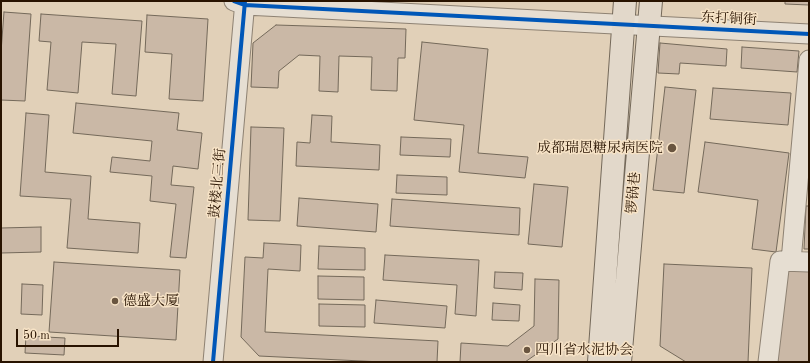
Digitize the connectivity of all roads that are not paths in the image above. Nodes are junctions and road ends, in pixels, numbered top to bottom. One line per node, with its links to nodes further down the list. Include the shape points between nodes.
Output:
1 (625, 1): 4 (main road, 锣锅巷)
2 (651, 1): 5 (main road, 锣锅巷)
3 (241, 2): 4 (street, 东打铜街); 9 (street, 鼓楼北三街)
4 (624, 24): 5 (street, 东打铜街); 10 (main road, 锣锅巷)
5 (649, 25): 6 (street, 东打铜街); 11 (main road, 锣锅巷)
6 (809, 34)
7 (809, 60): 8 (street)
8 (800, 262): 12 (street, via 780,261)
9 (213, 362)
10 (599, 362)
11 (620, 362)
12 (768, 362)

